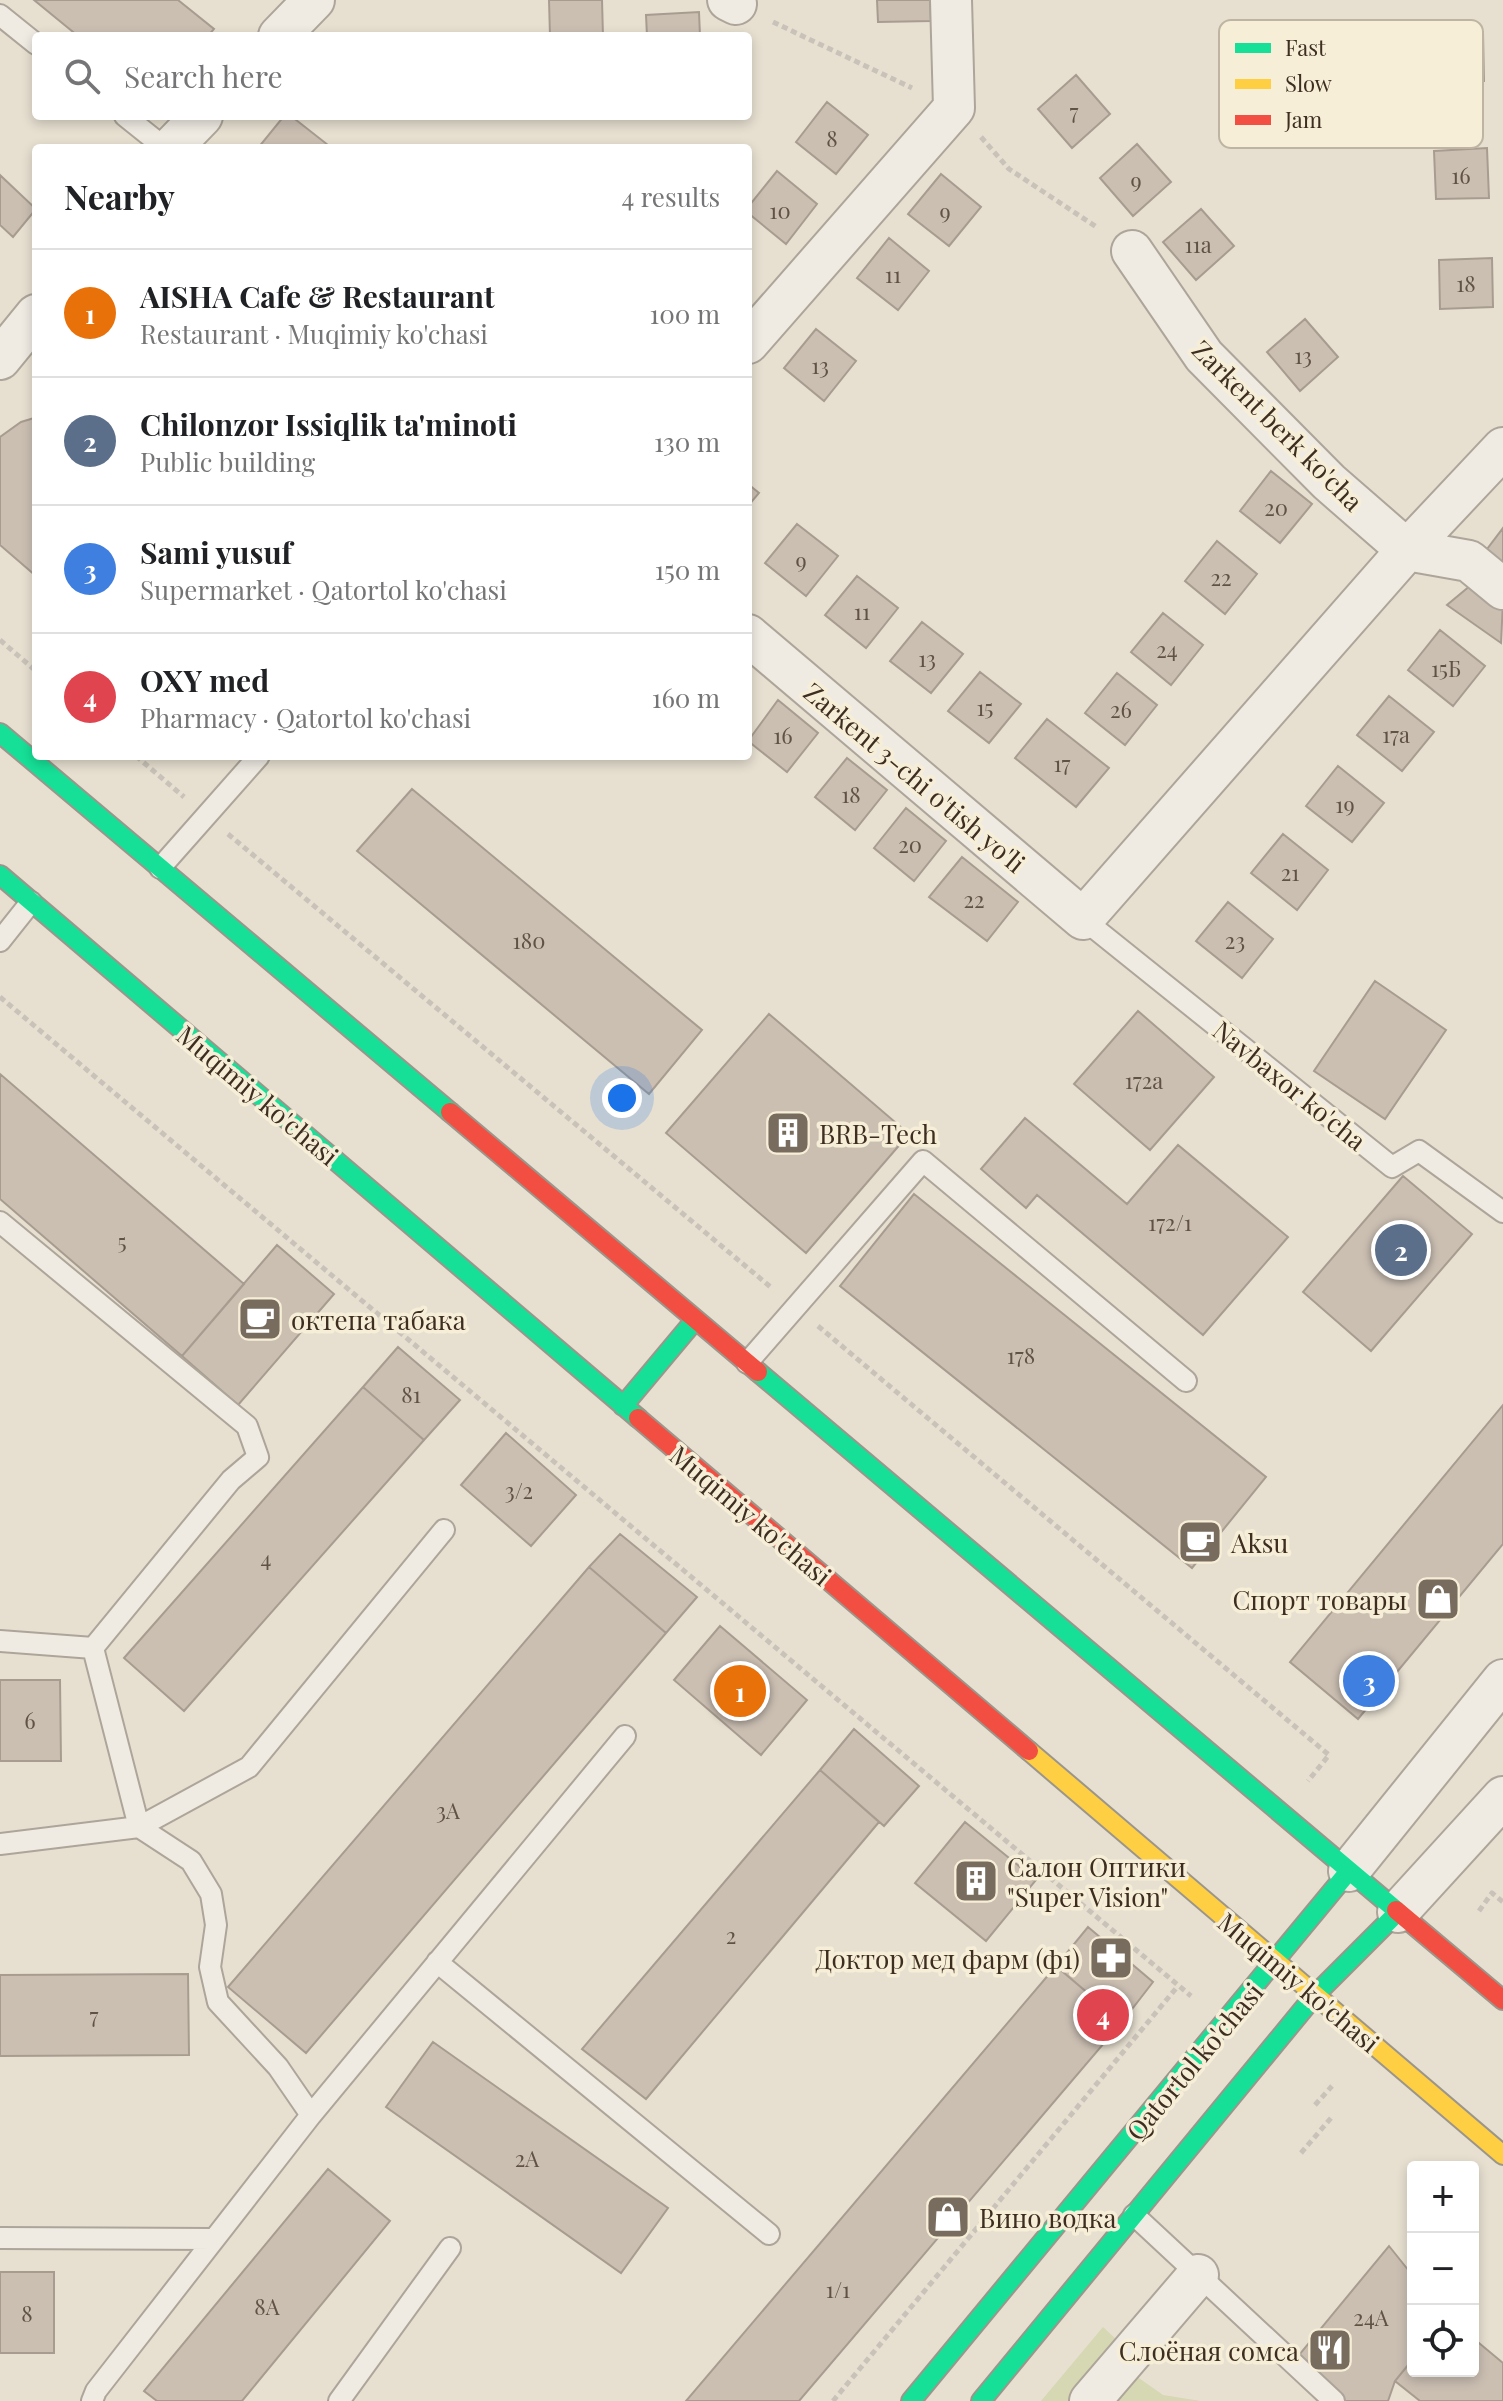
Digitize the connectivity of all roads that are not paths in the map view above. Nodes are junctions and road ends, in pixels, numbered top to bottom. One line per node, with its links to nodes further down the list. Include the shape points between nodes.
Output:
1 (314, 0): 4 (street)
2 (951, 0): 12 (street, via 954,108)
3 (0, 15): 5 (lane)
4 (283, 32)
5 (32, 41)
6 (130, 120): 8 (lane)
7 (198, 120): 9 (street)
8 (160, 144)
9 (175, 144)
10 (1132, 251): 15 (street, Zarkent berk ko'cha, via 1204,356 1329,482)
11 (32, 320): 13 (street)
12 (752, 338)
13 (0, 359)
14 (1503, 448): 15 (street)
15 (1407, 550): 16 (street, via 1469,561); 23 (street)
16 (1503, 589)
17 (752, 638): 23 (street, Zarkent 3-chi o'tish yo'li)
18 (0, 733): 20 (main road)
19 (256, 760): 20 (lane)
20 (160, 868): 27 (main road)
21 (0, 875): 22 (main road, Muqimiy ko'chasi)
22 (31, 902): 24 (lane); 30 (main road, Muqimiy ko'chasi)
23 (1083, 919): 25 (lane, Navbaxor ko'cha, via 1392,1167 1419,1151)
24 (0, 941)
25 (1503, 1212)
26 (0, 1222): 33 (lane, via 247,1426 258,1457 231,1480)
27 (695, 1320): 28 (main road); 30 (main road)
28 (747, 1363): 29 (lane, via 923,1161); 39 (main road)
29 (1186, 1381)
30 (623, 1406): 44 (main road, Muqimiy ko'chasi)
31 (444, 1530): 37 (lane, via 249,1767)
32 (0, 1641): 33 (lane)
33 (93, 1648): 37 (lane)
34 (1503, 1680): 39 (street, Qatortol ko'chasi)
35 (625, 1736): 43 (lane)
36 (1503, 1797): 40 (street, Qatortol ko'chasi)
37 (139, 1827): 38 (lane); 47 (lane, via 191,1861 211,1894 216,1925 210,1967 218,2002 278,2067)
38 (0, 1844)
39 (1349, 1871): 40 (main road); 41 (main road); 44 (main road, Qatortol ko'chasi)
40 (1398, 1912): 45 (main road, Qatortol ko'chasi); 46 (main road)
41 (1337, 1913)
42 (1326, 1954): 45 (main road)
43 (437, 1962): 47 (lane); 50 (lane)
44 (1276, 1962): 45 (main road, Muqimiy ko'chasi); 57 (main road, Qatortol ko'chasi)
45 (1315, 1995): 48 (main road, Muqimiy ko'chasi); 49 (main road, Qatortol ko'chasi)
46 (1503, 2000)
47 (311, 2115): 52 (lane)
48 (1503, 2155)
49 (1134, 2215): 54 (lane); 58 (main road, Qatortol ko'chasi)
50 (769, 2234)
51 (0, 2238): 52 (lane)
52 (214, 2239): 55 (lane)
53 (450, 2248): 56 (lane)
54 (1198, 2275): 59 (street); 60 (lane)
55 (92, 2401)
56 (339, 2401)
57 (911, 2401)
58 (981, 2401)
59 (1090, 2401)
60 (1334, 2401)

